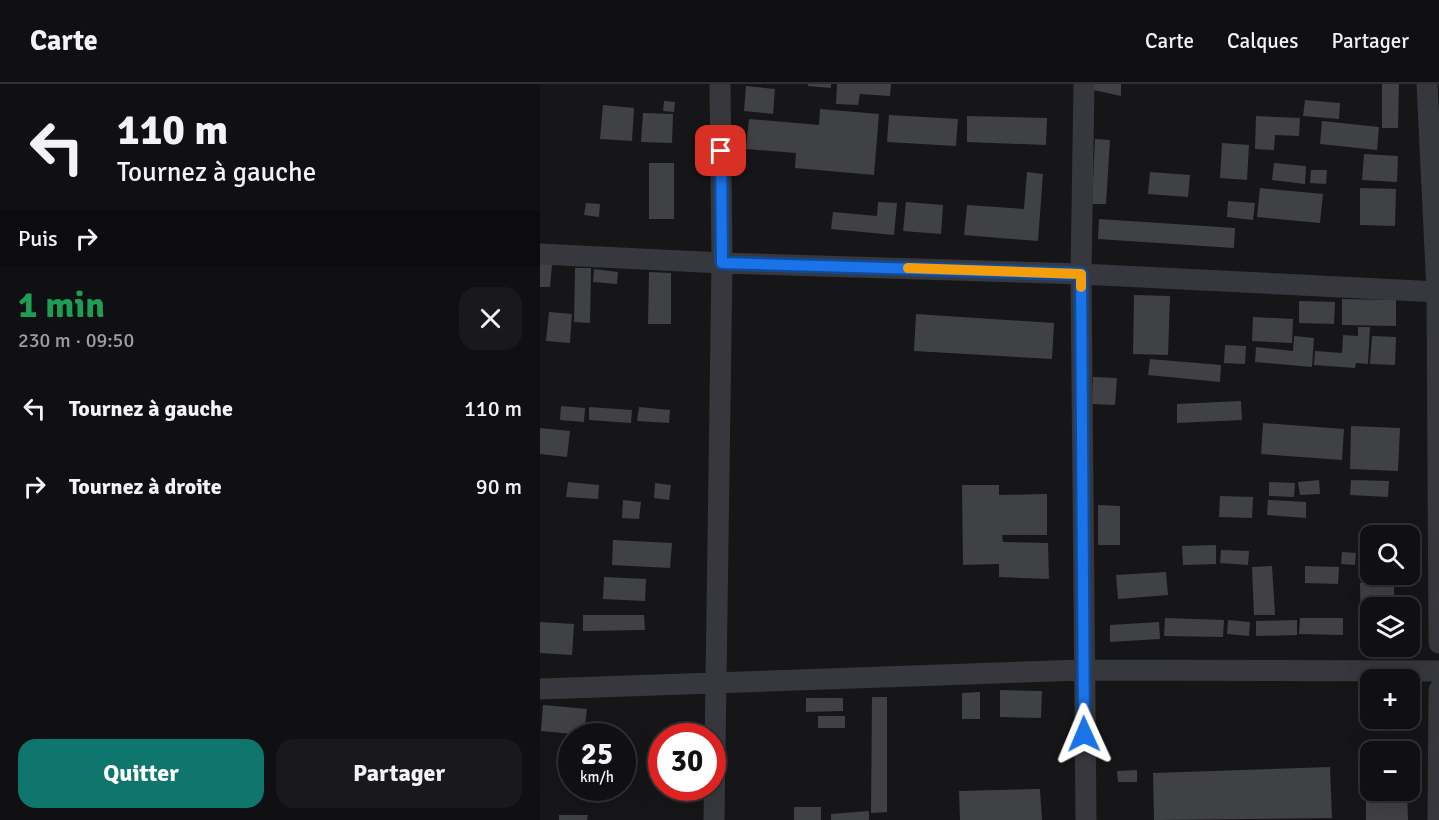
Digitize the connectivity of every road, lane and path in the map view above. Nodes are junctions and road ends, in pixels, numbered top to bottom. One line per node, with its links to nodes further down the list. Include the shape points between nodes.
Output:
1 (720, 84): 5 (street)
2 (1084, 84): 6 (street)
3 (1427, 84): 7 (street)
4 (540, 254): 5 (street)
5 (722, 263): 6 (street); 11 (street)
6 (1081, 274): 7 (street); 9 (street)
7 (1438, 292): 8 (street)
8 (1439, 643)
9 (1083, 670): 10 (street); 11 (street); 15 (street)
10 (1439, 671)
11 (716, 682): 12 (street); 14 (street)
12 (540, 689)
13 (1439, 690): 16 (street)
14 (714, 820)
15 (1086, 820)
16 (1438, 820)

